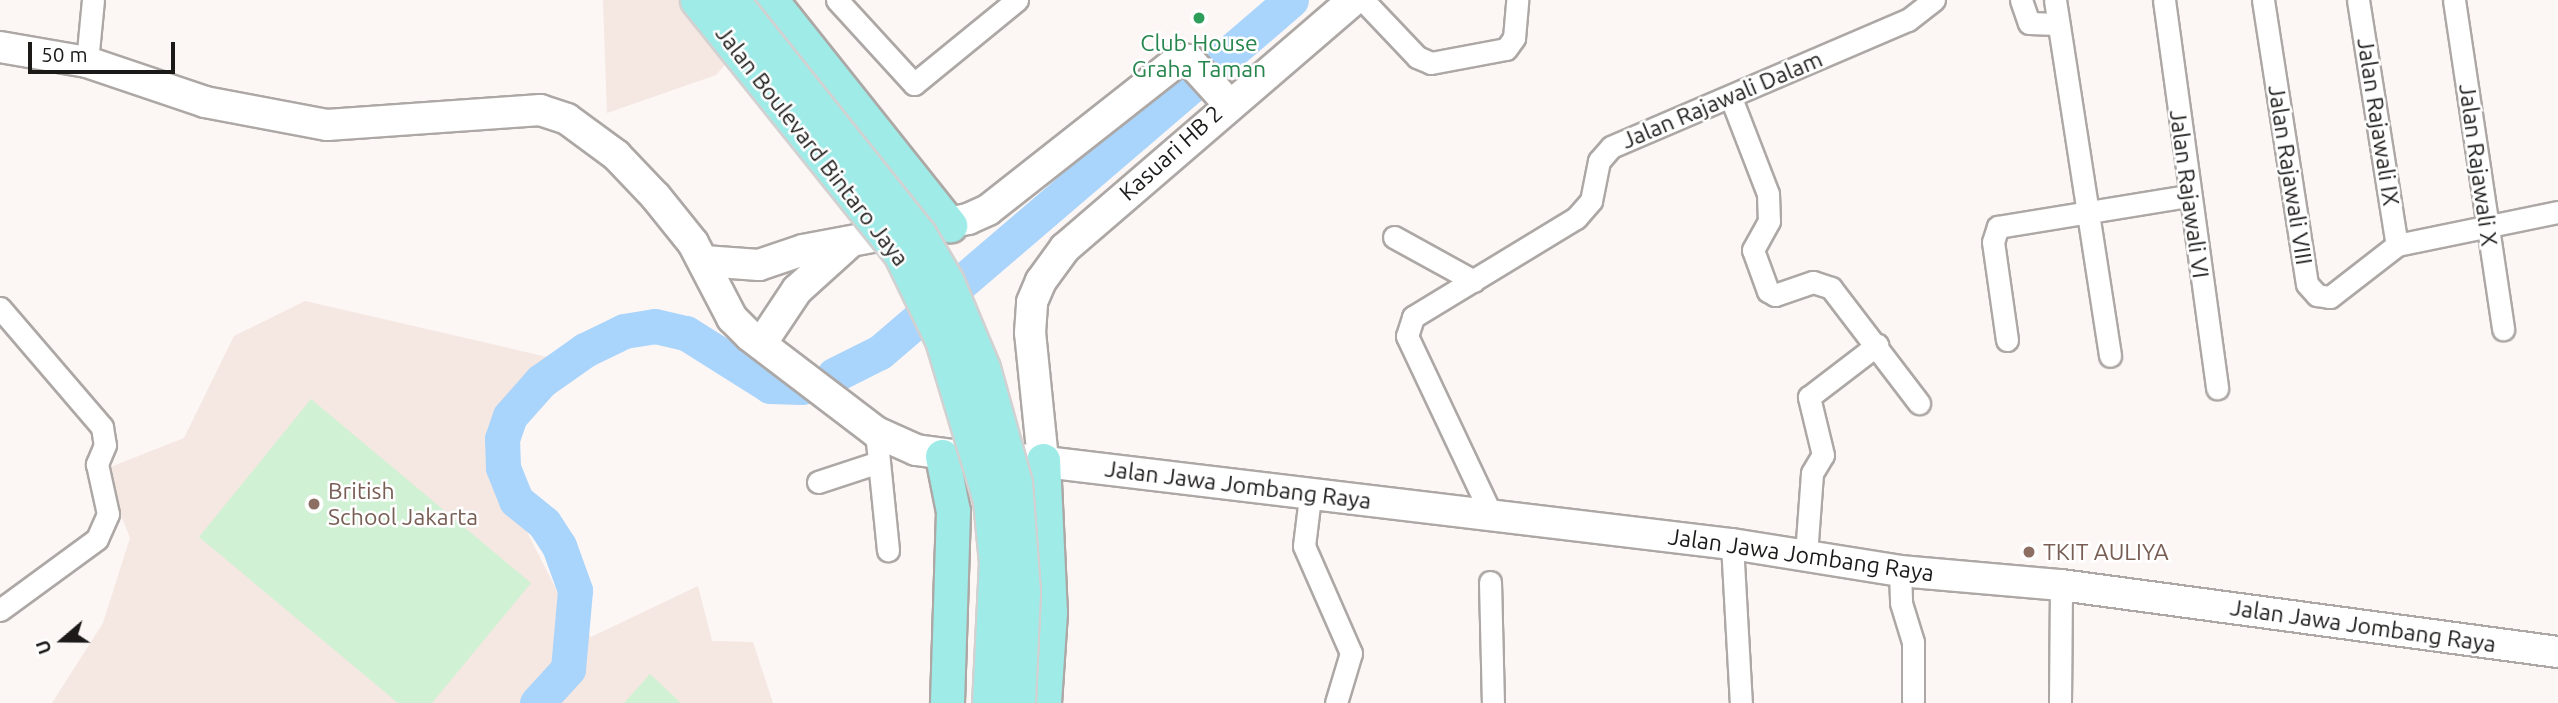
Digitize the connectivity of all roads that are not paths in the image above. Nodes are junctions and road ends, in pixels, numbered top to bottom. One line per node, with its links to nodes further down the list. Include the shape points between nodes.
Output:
1 (93, 0): 19 (street)
2 (697, 0): 57 (main road, Jalan Boulevard Bintaro Jaya, bridge, via 900,253 942,340 990,500 996,562)
3 (732, 0): 58 (main road, Jalan Boulevard Bintaro Jaya, bridge, via 919,234 947,282 983,368 1015,483 1023,591)
4 (771, 0): 25 (main road)
5 (837, 0): 6 (street, via 914,84)
6 (1017, 0)
7 (1353, 0): 20 (main road)
8 (1363, 0): 9 (street, via 1417,57 1431,63 1506,50 1514,38)
9 (1517, 0)
10 (1934, 0): 21 (street, Jalan Rajawali Dalam, via 1908,20)
11 (2021, 0): 17 (street, via 2029,23)
12 (2055, 0): 17 (street)
13 (2164, 0): 22 (street, Jalan Rajawali VI)
14 (2263, 0): 29 (street, Jalan Rajawali VIII, via 2307,284 2317,295 2330,297)
15 (2358, 0): 29 (street, Jalan Rajawali IX)
16 (2454, 0): 26 (street, Jalan Rajawali X)
17 (2057, 24): 24 (street)
18 (0, 47): 19 (main road, Jalan Jawa Jombang Raya)
19 (86, 62): 30 (main road, Jalan Jawa Jombang Raya, via 205,103 327,125 540,110 567,119 615,155 656,197)
20 (1224, 98): 25 (main road, Kasuari HB 2, via 1189,60 1177,60 988,210); 42 (main road, Kasuari HB 2, via 1065,248 1041,281 1032,302 1030,333)
21 (1731, 98): 31 (street, Jalan Rajawali Dalam, via 1611,147 1599,161 1591,201 1576,218); 36 (street, via 1768,194 1769,221 1753,250 1768,291 1775,295 1813,282 1831,288)
22 (2188, 196): 24 (street); 38 (street, Jalan Rajawali VI)
23 (2558, 212): 26 (street, Jalan Rajawali VIII)
24 (2088, 213): 34 (street, via 1998,227 1993,233); 37 (street)
25 (950, 225): 28 (main road, Kasuari HB 2)
26 (2487, 225): 29 (street, Jalan Rajawali VIII); 33 (street, Jalan Rajawali X)
27 (1394, 237): 31 (street)
28 (848, 244): 30 (main road, Kasuari HB 2, via 803,250 759,265); 35 (main road, via 797,290)
29 (2397, 245)
30 (704, 261): 35 (main road, Jalan Jawa Jombang Raya, via 732,318)
31 (1474, 281): 46 (street, Jalan Rajawali Dalam, via 1413,317 1407,336)
32 (0, 308): 53 (street, via 102,427 105,445 97,464 108,514 103,530)
33 (2503, 329)
34 (2007, 340)
35 (761, 344): 40 (main road, Jalan Jawa Jombang Raya)
36 (1877, 345): 39 (street); 49 (street, via 1810,397 1823,454 1812,473)
37 (2110, 356)
38 (2217, 388)
39 (1919, 403)
40 (876, 432): 41 (main road, Jalan Jawa Jombang Raya); 43 (street)
41 (942, 456): 42 (main road, Jalan Jawa Jombang Raya); 56 (main road, via 953,511)
42 (1043, 460): 45 (main road, Jalan Jawa Jombang Raya); 59 (main road, via 1050,612)
43 (879, 462): 44 (street); 48 (street)
44 (818, 482)
45 (1310, 497): 46 (main road, Jalan Jawa Jombang Raya); 60 (street, via 1304,546 1350,653)
46 (1492, 516): 47 (main road, Jalan Jawa Jombang Raya)
47 (1732, 544): 49 (main road, Jalan Jawa Jombang Raya); 62 (street)
48 (888, 550)
49 (1806, 555): 50 (main road, Jalan Jawa Jombang Raya)
50 (1900, 571): 52 (main road, Jalan Jawa Jombang Raya); 55 (street, via 1901,603 1913,642)
51 (1490, 582): 61 (street)
52 (2061, 585): 54 (main road, Jalan Jawa Jombang Raya); 63 (street)
53 (0, 610)
54 (2558, 652)
55 (1914, 702)
56 (947, 703)
57 (989, 703)
58 (1018, 703)
59 (1044, 703)
60 (1335, 703)
61 (1493, 703)
62 (1741, 703)
63 (2060, 703)

